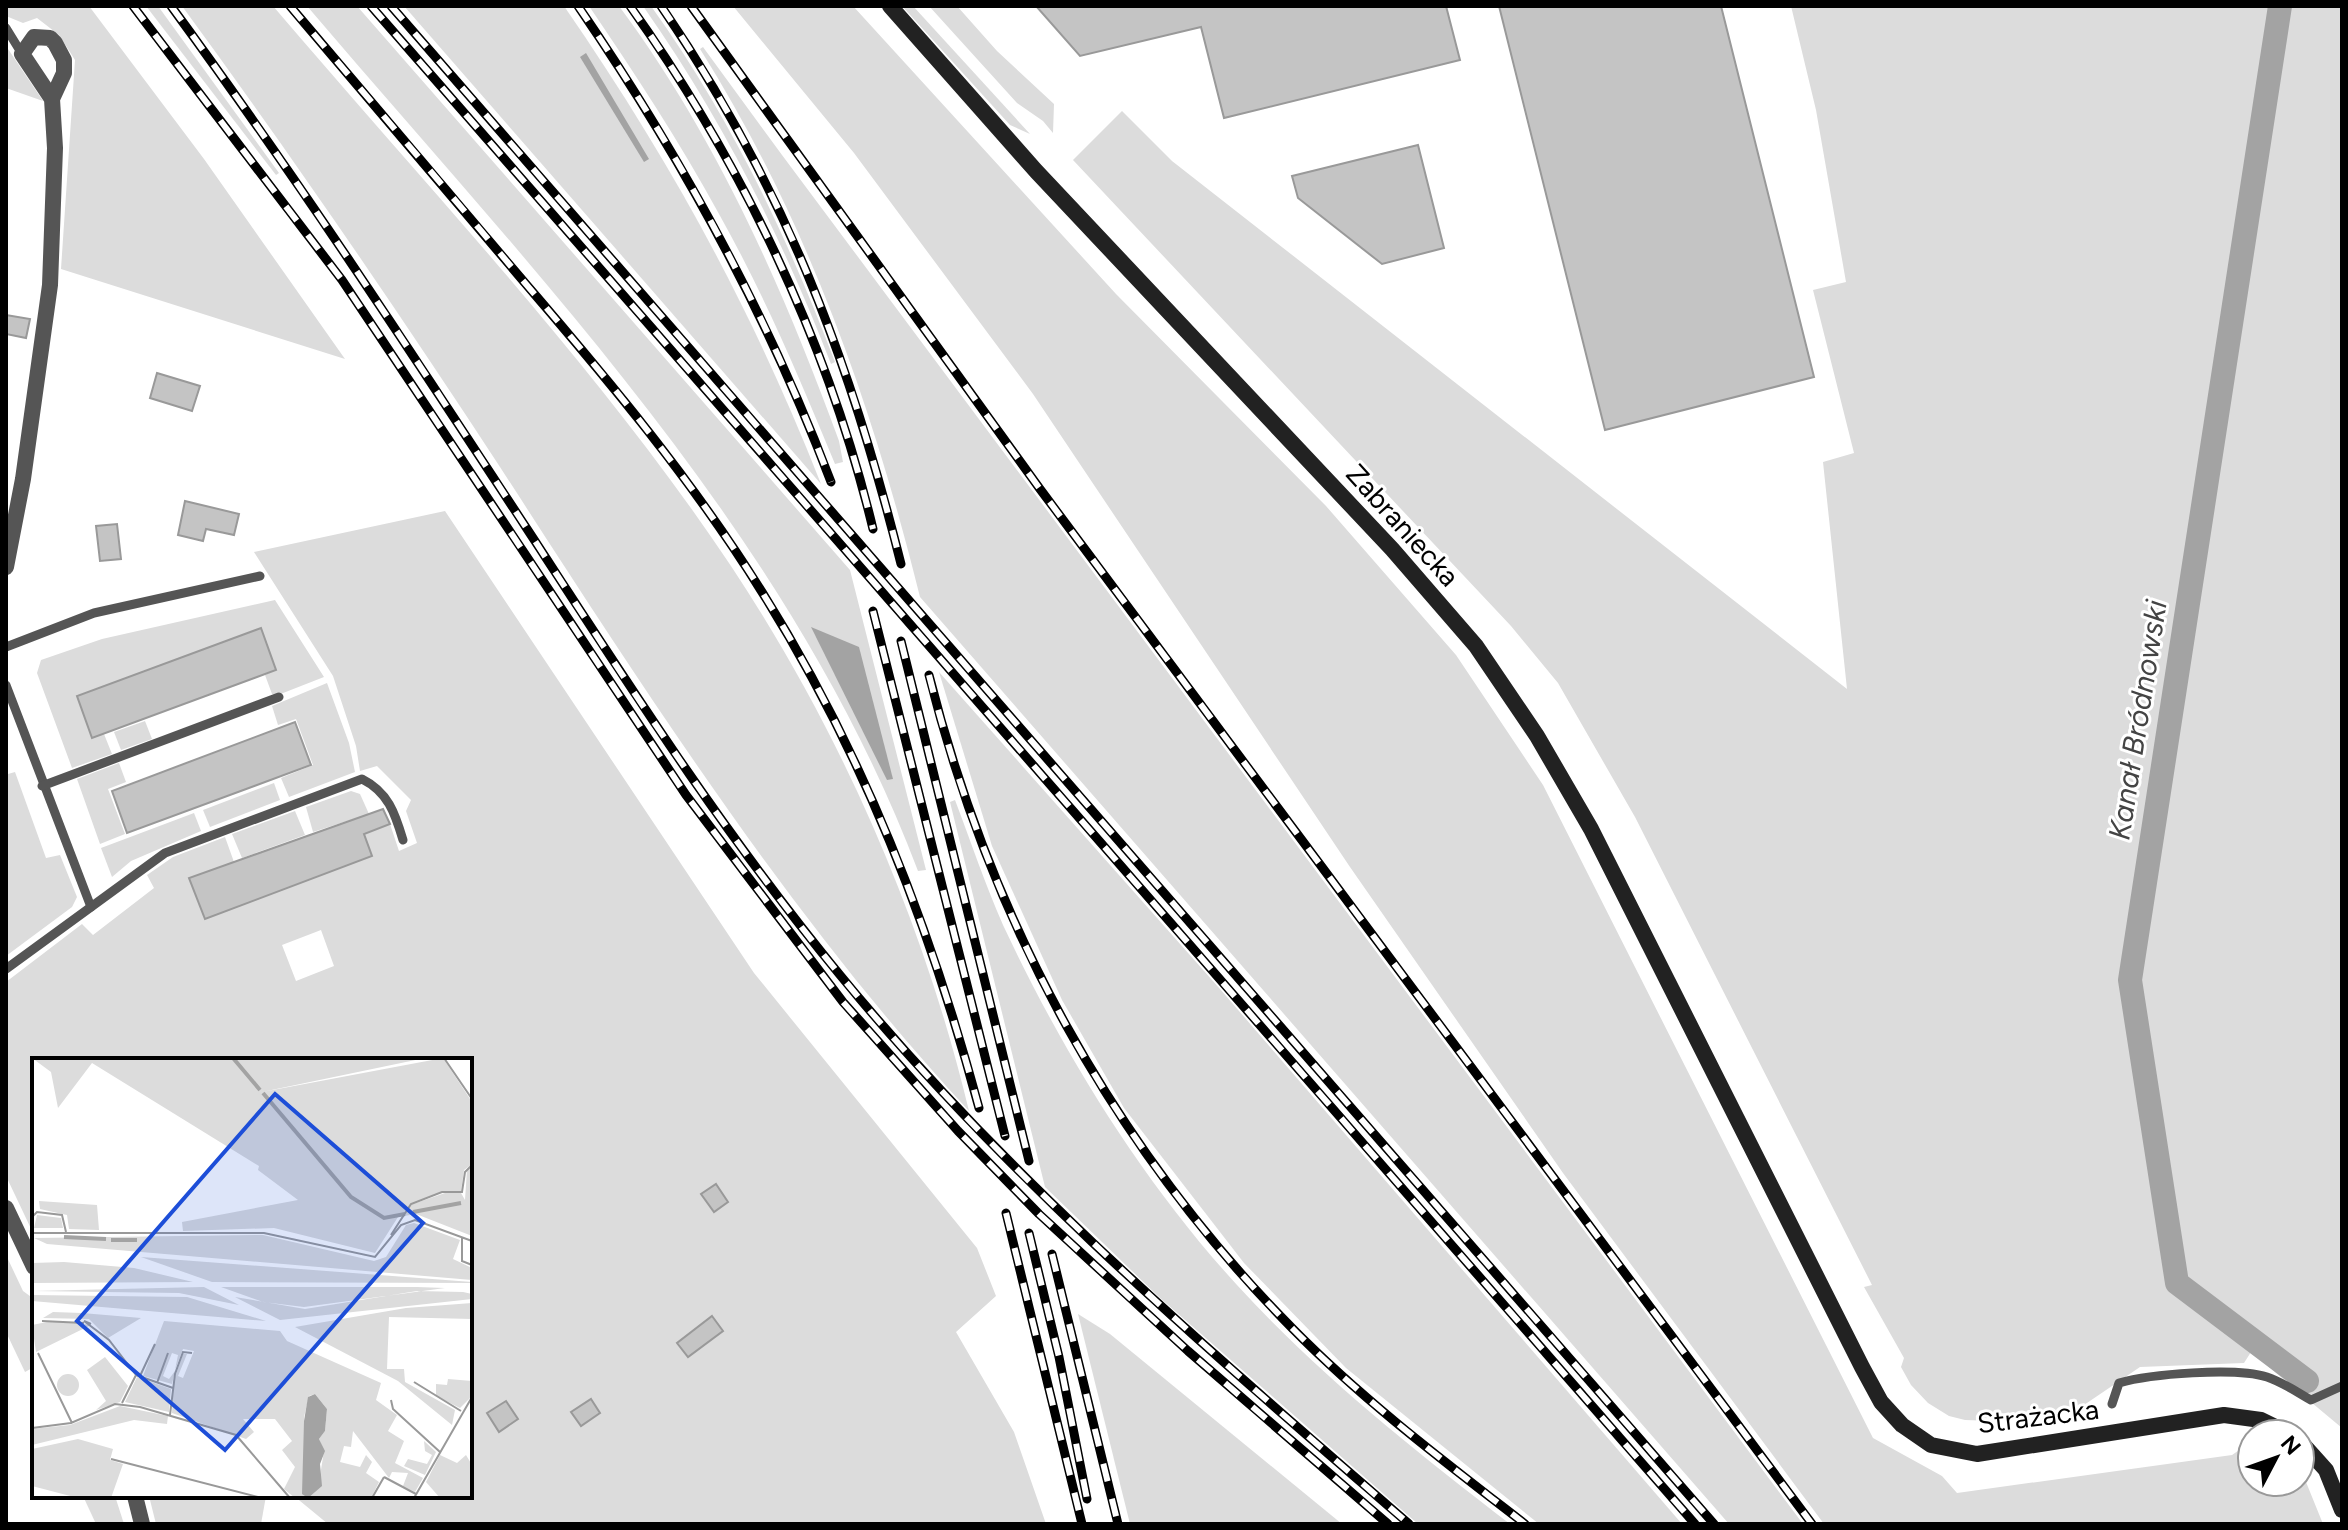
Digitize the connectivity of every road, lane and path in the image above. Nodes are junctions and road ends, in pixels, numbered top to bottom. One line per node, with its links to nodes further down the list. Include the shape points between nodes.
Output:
1 (890, 6): 14 (main road, Zabraniecka, via 1476,646 1591,829)
2 (6, 28): 3 (lane)
3 (22, 54): 4 (street); 4 (street, via 40,36 59,49 64,73)
4 (52, 99): 5 (street, via 50,285)
5 (6, 567)
6 (260, 576): 7 (lane, via 94,613)
7 (6, 647)
8 (6, 685): 10 (lane)
9 (279, 697): 10 (lane)
10 (42, 786): 12 (lane)
11 (403, 840): 12 (lane, via 387,799 362,779 165,853)
12 (91, 907): 13 (lane)
13 (6, 969)
14 (1759, 1163): 19 (main road, Strażacka, via 1881,1402 1931,1445 1977,1454 2224,1415)
15 (6, 1208): 16 (street)
16 (32, 1263)
17 (2342, 1386): 18 (lane, via 2311,1400 2266,1377 2145,1376 2119,1383)
18 (2112, 1404)
19 (2246, 1418)
20 (2316, 1459): 22 (main road)
21 (136, 1498): 23 (street)
22 (2342, 1510)
23 (142, 1524)

